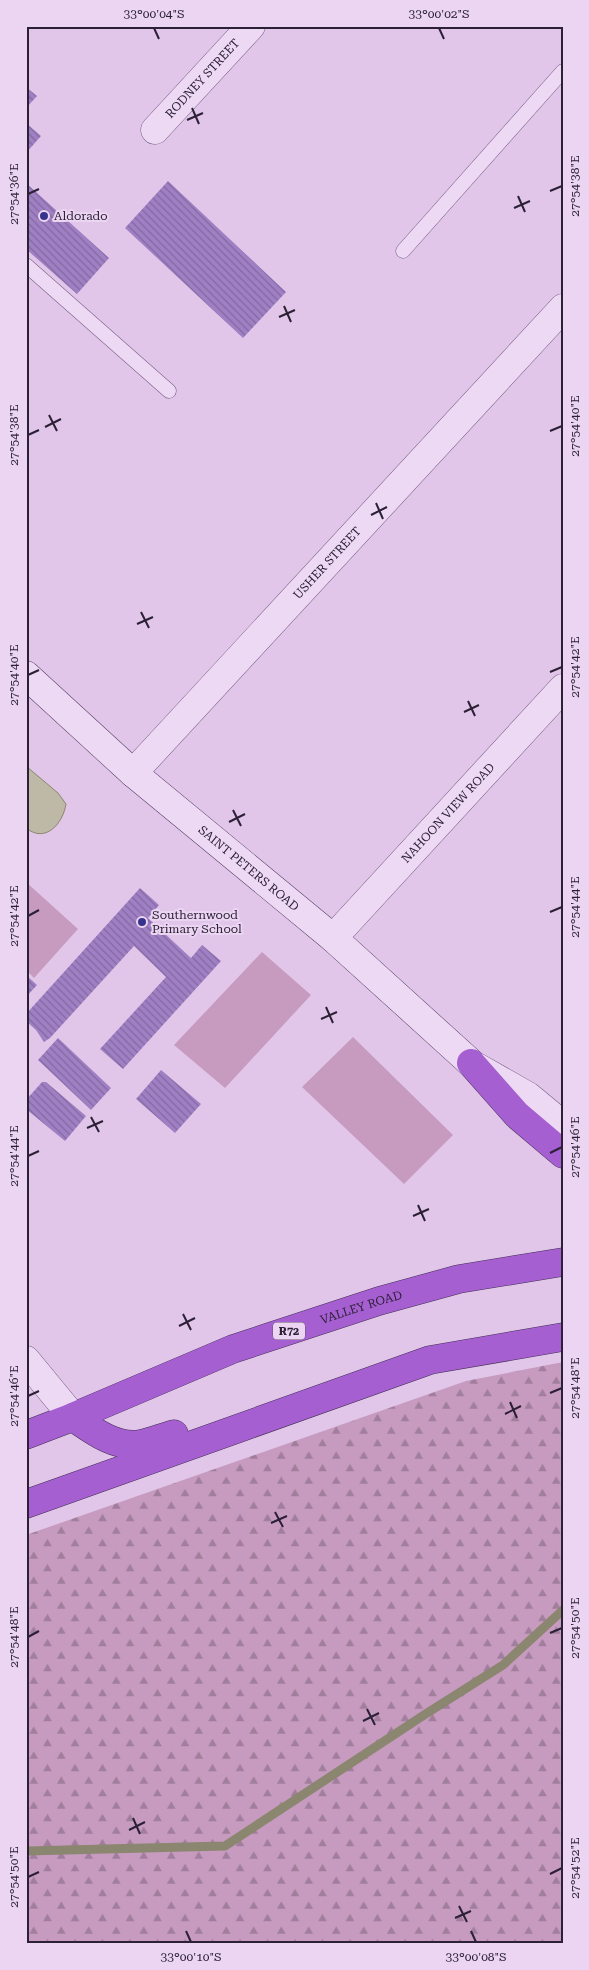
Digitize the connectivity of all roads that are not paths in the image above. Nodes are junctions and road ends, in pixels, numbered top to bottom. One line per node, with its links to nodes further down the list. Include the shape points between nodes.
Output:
1 (251, 26): 3 (street, RODNEY STREET)
2 (563, 72): 4 (lane)
3 (155, 130)
4 (403, 251)
5 (26, 264): 7 (lane)
6 (563, 308): 10 (street, USHER STREET)
7 (169, 391)
8 (26, 675): 10 (street, SAINT PETERS ROAD)
9 (563, 688): 11 (street, NAHOON VIEW ROAD)
10 (132, 773): 11 (street, SAINT PETERS ROAD)
11 (333, 938): 12 (street, SAINT PETERS ROAD)
12 (471, 1063): 13 (street, SAINT PETERS ROAD, via 528,1096); 14 (highway, via 517,1115)
13 (563, 1125)
14 (563, 1154)
15 (563, 1262): 19 (highway, VALLEY ROAD / R72, via 459,1279 379,1301 233,1349)
16 (563, 1337): 18 (highway, via 430,1360)
17 (26, 1360): 19 (street)
18 (361, 1384): 19 (highway, via 272,1402 139,1444 119,1443 101,1436); 21 (highway)
19 (73, 1417): 20 (highway, VALLEY ROAD / R72)
20 (26, 1435)
21 (26, 1504)

